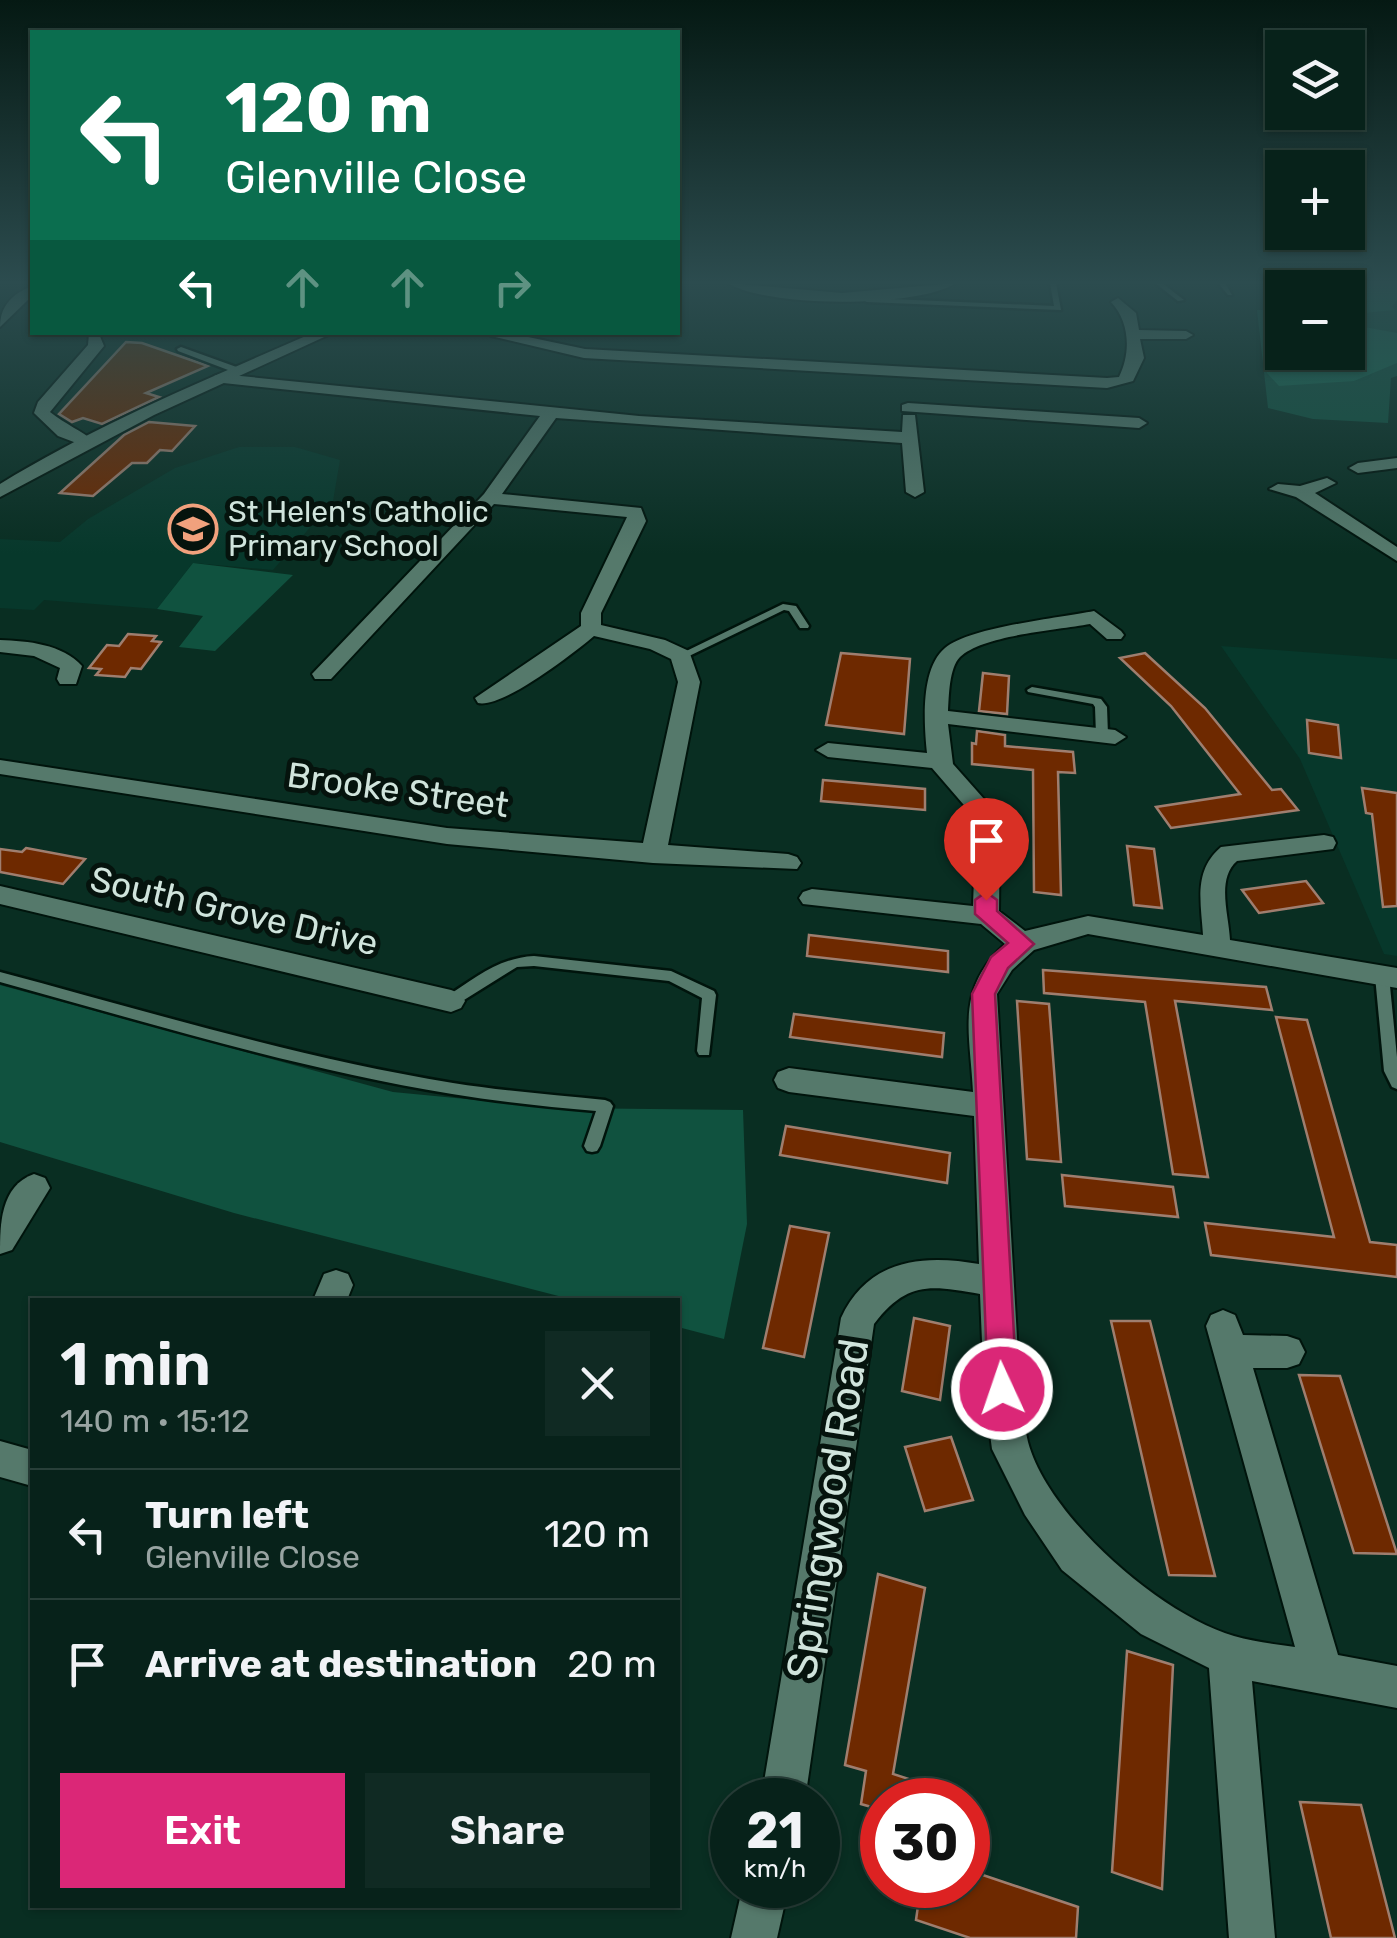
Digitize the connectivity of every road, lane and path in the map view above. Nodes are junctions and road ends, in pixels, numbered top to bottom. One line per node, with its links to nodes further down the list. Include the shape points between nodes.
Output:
1 (75, 373): 11 (street, via 42,413)
2 (233, 373): 6 (street)
3 (896, 373): 5 (street)
4 (1128, 373): 5 (street, via 1107,383)
5 (905, 374): 7 (street)
6 (220, 379): 8 (street); 11 (street)
7 (908, 408): 9 (street); 10 (street)
8 (550, 413): 10 (street); 19 (street)
9 (1139, 423)
10 (910, 438): 17 (street)
11 (87, 442): 15 (street)
12 (1397, 463): 13 (street)
13 (1358, 468)
14 (1327, 483): 18 (street)
15 (3, 487)
16 (1278, 489): 18 (street)
17 (914, 492)
18 (1301, 492): 20 (street)
19 (490, 498): 22 (street, via 635,512 591,613); 26 (street)
20 (1397, 554)
21 (804, 626): 25 (lane, via 784,607)
22 (591, 628): 25 (street, via 656,641); 29 (street)
23 (1114, 635): 30 (street, via 1094,617 968,645 948,656 942,669)
24 (0, 646): 27 (street, via 58,656 70,666)
25 (682, 656): 36 (street, via 690,682)
26 (323, 674)
27 (68, 680)
28 (1032, 690): 31 (lane, via 1098,702)
29 (486, 698)
30 (937, 716): 31 (street); 33 (street)
31 (1108, 736)
32 (828, 750): 33 (street)
33 (939, 761): 40 (street, via 988,817)
34 (0, 767): 36 (street, Brooke Street, via 447,836)
35 (1324, 842): 42 (street, via 1230,853 1217,861)
36 (653, 854): 37 (street, Brooke Street)
37 (788, 863)
38 (0, 895): 45 (street, South Grove Drive)
39 (812, 898): 40 (street)
40 (986, 914): 41 (street)
41 (1022, 944): 42 (street, via 1088,925); 49 (street, via 999,962 984,994)
42 (1216, 944): 43 (street)
43 (1389, 977): 48 (lane, via 1390,1071)
44 (0, 978): 50 (lane, via 388,1079 604,1106)
45 (451, 1001): 46 (lane, via 515,962 671,976 709,996)
46 (704, 1051)
47 (789, 1080): 49 (street)
48 (1397, 1083)
49 (989, 1106): 53 (street)
50 (592, 1146)
51 (34, 1188): 52 (street)
52 (0, 1240)
53 (998, 1282): 57 (street, via 1012,1449 1038,1502 1076,1556 1155,1620); 60 (street, Springwood Road, via 932,1272 892,1278 858,1318)
54 (1287, 1352): 58 (street, via 1226,1338)
55 (0, 1459): 56 (street)
56 (30, 1467)
57 (1228, 1656): 58 (street); 63 (street)
58 (1322, 1671): 59 (street)
59 (1397, 1687)
60 (786, 1778)
61 (761, 1908): 62 (street)
62 (754, 1938)
63 (1252, 1938)

